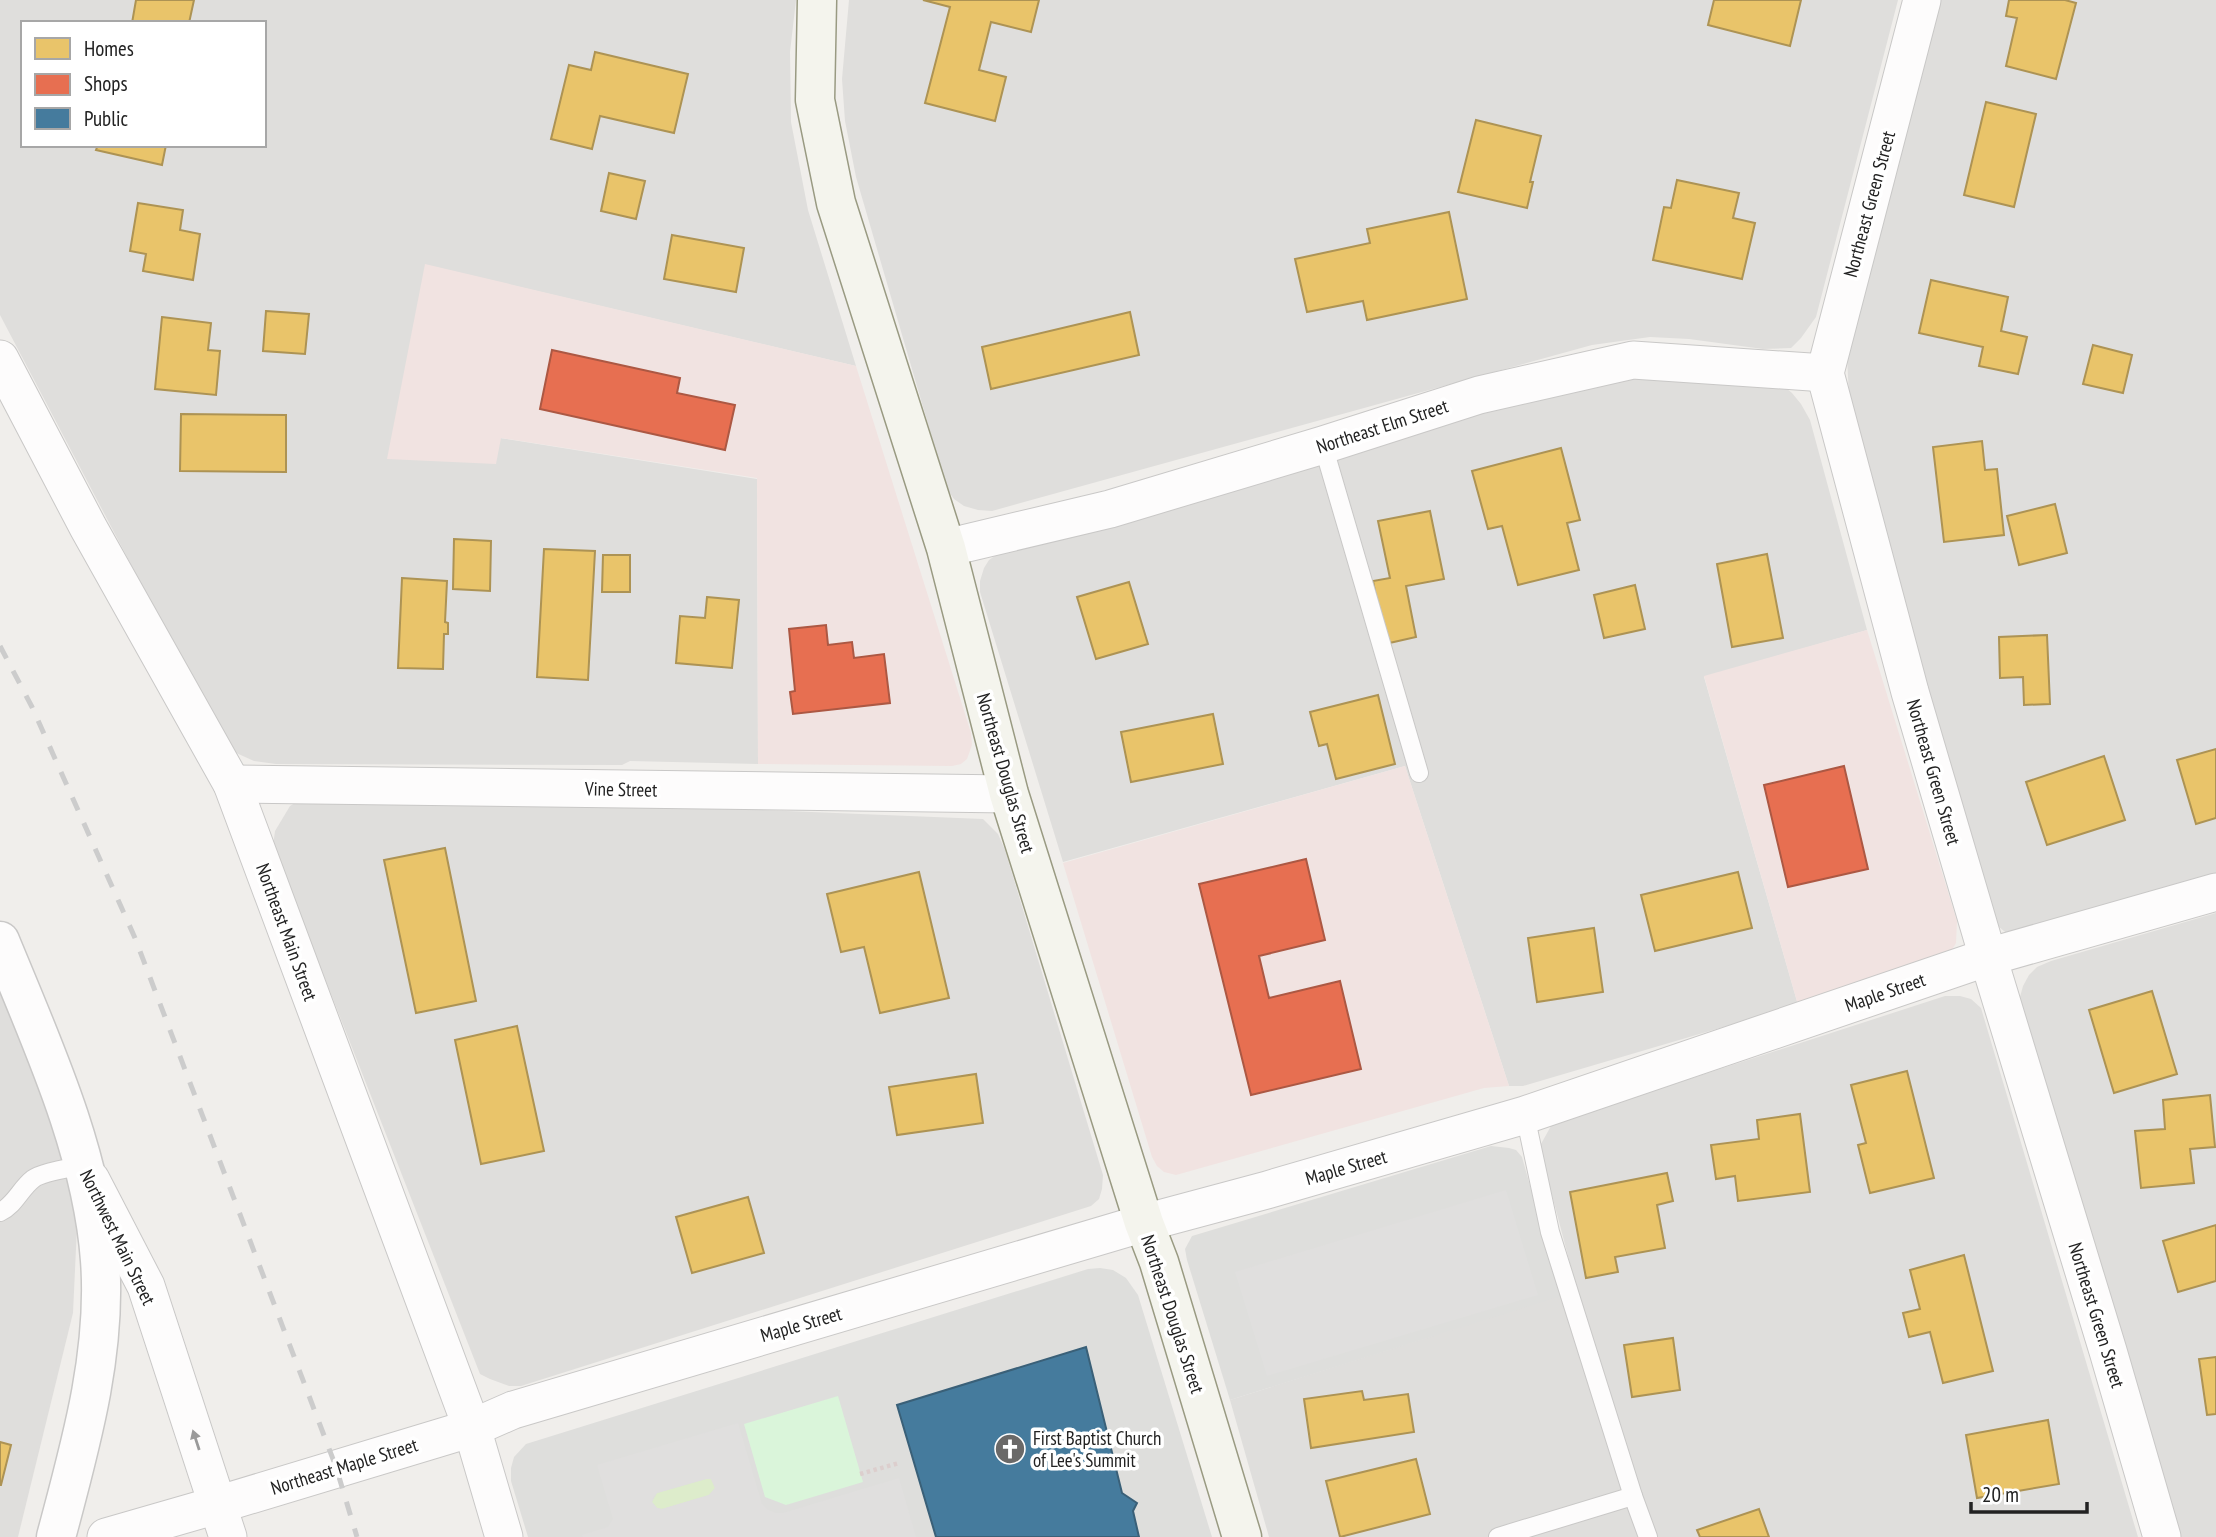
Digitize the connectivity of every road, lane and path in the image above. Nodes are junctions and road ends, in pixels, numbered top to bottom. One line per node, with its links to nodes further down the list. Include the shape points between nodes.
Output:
1 (817, 0): 6 (main road, Northeast Douglas Street, via 816,100 836,203)
2 (1922, 0): 4 (street, Northeast Green Street)
3 (0, 359): 8 (street, Northeast Main Street)
4 (1825, 373): 5 (street, Northeast Elm Street, via 1633,360 1479,395); 12 (street, Northeast Green Street, via 1910,692)
5 (1323, 445): 6 (street, Northeast Elm Street, via 1110,509); 7 (lane)
6 (946, 548): 9 (main road, Northeast Douglas Street)
7 (1419, 773)
8 (232, 784): 9 (street, Vine Street); 17 (street, Northeast Main Street)
9 (1009, 794): 16 (main road, Northeast Douglas Street)
10 (2216, 892): 12 (street, Maple Street)
11 (0, 941): 14 (street, Northwest Main Street, via 64,1101)
12 (1988, 957): 13 (street, Maple Street); 28 (street, Northeast Green Street)
13 (1525, 1115): 16 (street, Maple Street); 20 (lane, via 1550,1232)
14 (83, 1165): 15 (lane, via 34,1177); 21 (street, Northwest Main Street, one-way to 14, via 146,1286); 22 (street, via 100,1261 98,1341 86,1423)
15 (0, 1212)
16 (1144, 1223): 17 (street, Maple Street, via 513,1410); 25 (main road, Northeast Douglas Street)
17 (472, 1428): 21 (street, Northeast Maple Street); 24 (street, Northeast Main Street)
18 (899, 1463): 19 (path)
19 (860, 1474)
20 (1633, 1496): 26 (lane); 27 (lane)
21 (223, 1521): 23 (street, Northeast Maple Street)
22 (56, 1537)
23 (106, 1537)
24 (504, 1537)
25 (1242, 1537)
26 (1498, 1537)
27 (1648, 1537)
28 (2162, 1537)

